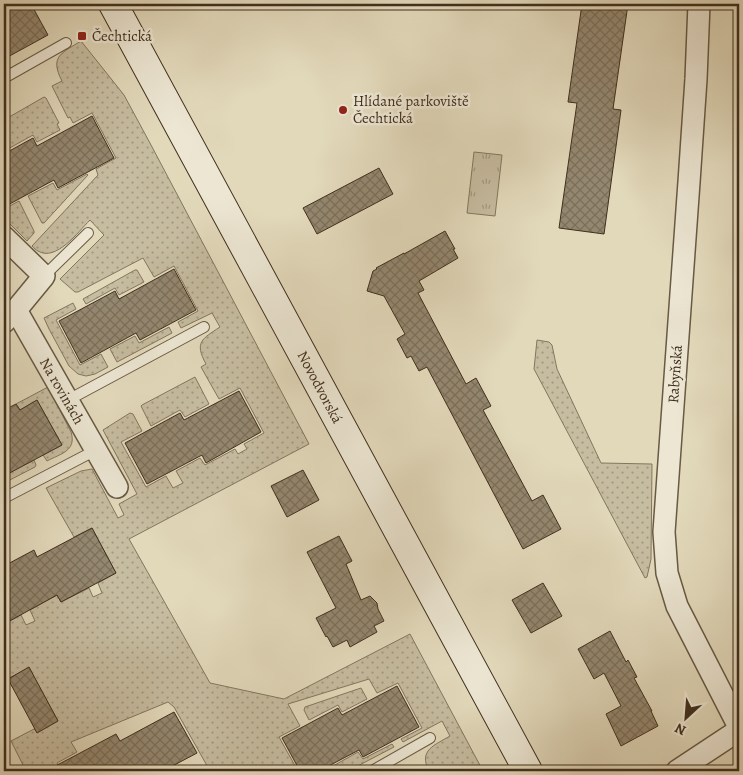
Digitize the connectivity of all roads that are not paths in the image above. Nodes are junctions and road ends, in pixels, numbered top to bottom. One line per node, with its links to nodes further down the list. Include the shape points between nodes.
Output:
1 (113, 4): 17 (main road, Novodvorská)
2 (699, 4): 14 (street, Rabyňská, via 665,540 667,573 677,606)
3 (66, 43): 4 (lane)
4 (4, 78)
5 (88, 233): 7 (lane)
6 (4, 237): 7 (street)
7 (44, 276): 8 (street)
8 (10, 316): 10 (street, Na rovinách)
9 (204, 327): 10 (lane)
10 (68, 400): 11 (street, Na rovinách)
11 (96, 450): 12 (street, Na rovinách); 13 (lane)
12 (117, 487)
13 (4, 498)
14 (739, 729): 18 (street)
15 (430, 738): 16 (lane)
16 (372, 771)
17 (528, 771)
18 (677, 771)

